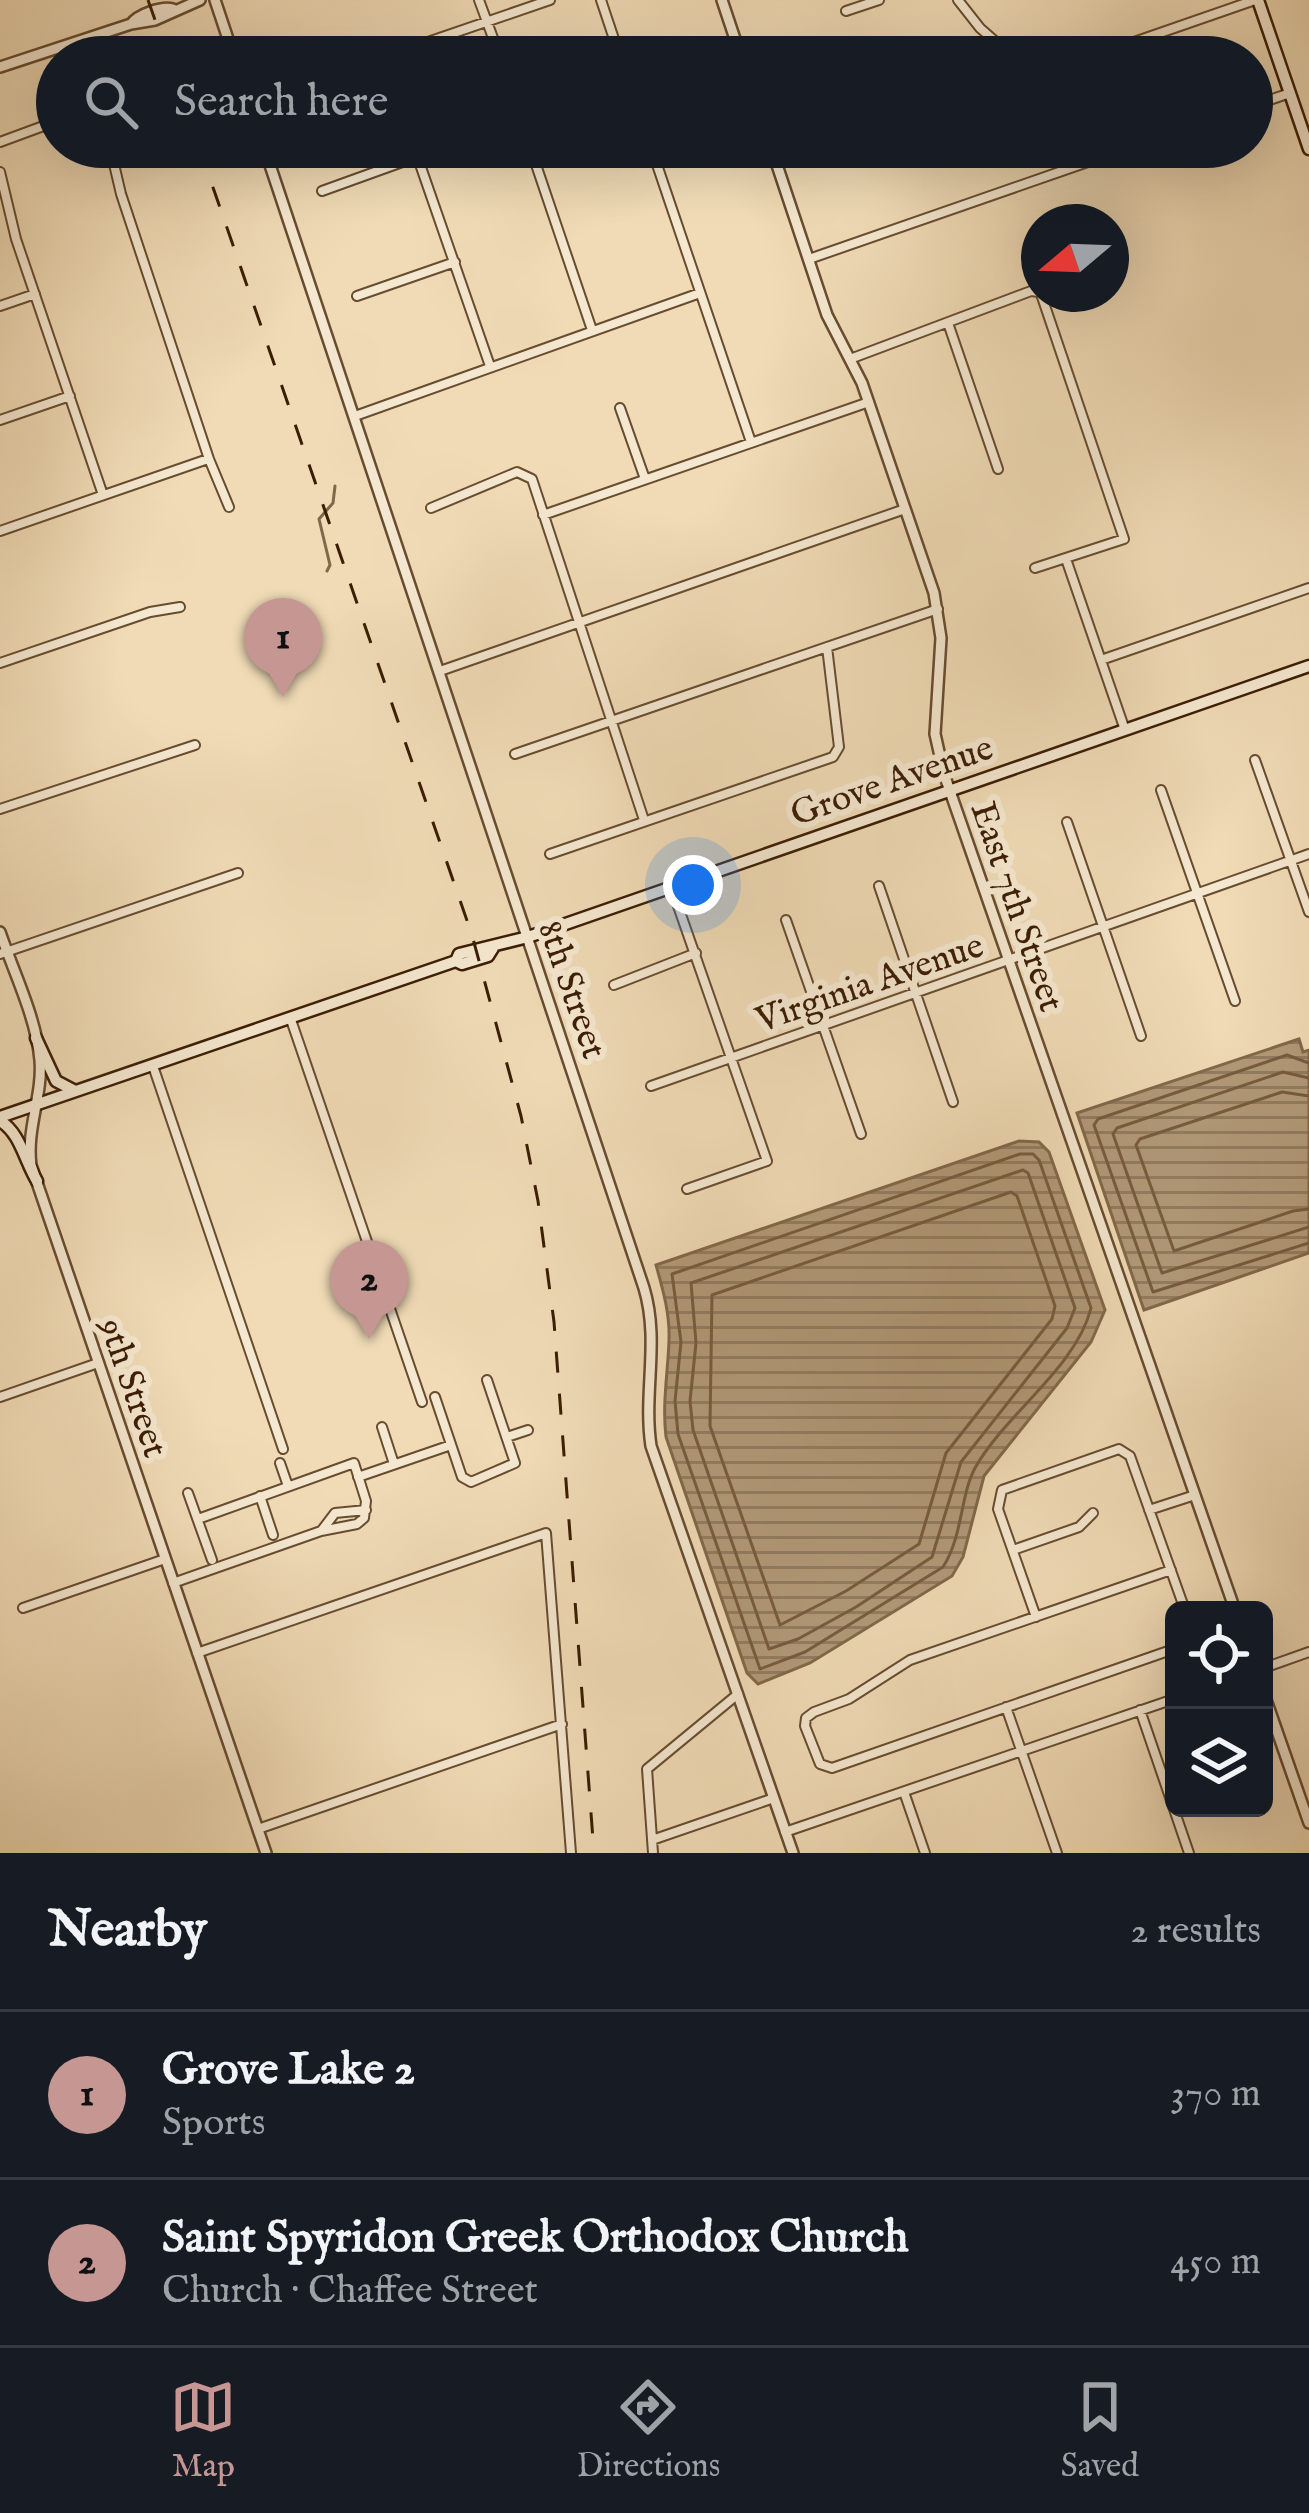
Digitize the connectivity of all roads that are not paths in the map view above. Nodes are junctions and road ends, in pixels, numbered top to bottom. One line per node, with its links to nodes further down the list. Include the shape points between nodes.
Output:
1 (200, 0): 12 (street)
2 (215, 0): 13 (street)
3 (479, 0): 11 (street)
4 (550, 0): 11 (street)
5 (601, 0): 16 (street)
6 (722, 0): 17 (street)
7 (879, 0): 10 (street)
8 (958, 0): 18 (street)
9 (1257, 0): 19 (street); 20 (main road)
10 (846, 11)
11 (488, 21): 14 (street); 15 (street)
12 (94, 36)
13 (227, 36)
14 (445, 36)
15 (493, 36)
16 (613, 36)
17 (734, 36)
18 (989, 36)
19 (1152, 36)
20 (1270, 36)
21 (1273, 45): 24 (main road)
22 (36, 55): 23 (street)
23 (0, 67)
24 (1290, 92): 25 (street); 28 (main road)
25 (1273, 98)
26 (36, 129): 27 (street)
27 (0, 142)
28 (1309, 149)
29 (115, 168): 57 (street)
30 (271, 168): 54 (street, 8th Street)
31 (378, 168): 38 (street)
32 (423, 168): 40 (street)
33 (537, 168): 48 (street)
34 (658, 168): 41 (street)
35 (778, 168): 39 (street, East 7th Street)
36 (1072, 168): 39 (street)
37 (0, 172): 42 (street)
38 (322, 191)
39 (808, 259): 49 (street, East 7th Street)
40 (455, 262): 44 (street); 50 (street)
41 (700, 293): 48 (street); 56 (street)
42 (35, 294): 45 (street); 51 (street)
43 (1021, 295): 47 (street)
44 (356, 296)
45 (0, 306)
46 (1046, 312): 66 (street, via 1124,539)
47 (948, 323): 49 (street); 58 (street)
48 (592, 330): 50 (street)
49 (850, 359): 52 (street, East 7th Street)
50 (490, 365): 54 (street)
51 (70, 396): 55 (street); 60 (street)
52 (869, 402): 56 (street); 63 (street, East 7th Street)
53 (620, 408): 59 (street)
54 (356, 416): 76 (street, 8th Street)
55 (0, 420)
56 (751, 442): 59 (street)
57 (209, 459): 60 (street); 61 (street)
58 (998, 469)
59 (645, 479): 64 (street)
60 (103, 495): 65 (street)
61 (229, 507)
62 (430, 508): 64 (street, via 524,474)
63 (905, 509): 70 (street, East 7th Street); 71 (street)
64 (543, 515): 71 (street)
65 (0, 531)
66 (1066, 559): 67 (street); 73 (street)
67 (1035, 568)
68 (1309, 588): 73 (street)
69 (180, 608): 74 (street)
70 (938, 609): 72 (street); 82 (street, East 7th Street, via 935,734)
71 (578, 621): 76 (street); 77 (street)
72 (826, 647): 77 (street); 85 (street, via 839,747 833,757)
73 (1100, 660): 78 (street)
74 (0, 663)
75 (1309, 666): 78 (main road, Grove Avenue)
76 (440, 671): 98 (street, 8th Street)
77 (610, 721): 80 (street); 85 (street)
78 (1125, 730): 82 (main road, Grove Avenue)
79 (195, 746): 84 (street)
80 (515, 754)
81 (1255, 760): 89 (street)
82 (950, 790): 91 (main road, Grove Avenue); 101 (street, East 7th Street)
83 (1161, 790): 93 (street)
84 (0, 809)
85 (644, 820): 87 (street)
86 (1067, 822): 96 (street)
87 (550, 854)
88 (1309, 854): 89 (street, Virginia Avenue)
89 (1291, 860): 93 (street, Virginia Avenue); 94 (street)
90 (238, 873): 99 (street)
91 (671, 886): 98 (main road, Grove Avenue); 100 (street)
92 (879, 886): 103 (street)
93 (1198, 896): 96 (street, Virginia Avenue); 104 (street)
94 (1309, 912)
95 (786, 920): 106 (street)
96 (1103, 928): 101 (street, Virginia Avenue); 107 (street)
97 (0, 932): 99 (street, 9th Street)
98 (528, 937): 105 (main road, Grove Avenue); 157 (street, 8th Street, via 650,1306 651,1446)
99 (3, 953): 108 (street, 9th Street)
100 (696, 953): 102 (street); 109 (street)
101 (1010, 962): 103 (street, Virginia Avenue); 134 (street, East 7th Street)
102 (614, 985)
103 (916, 994): 106 (street, Virginia Avenue); 113 (street)
104 (1235, 1001)
105 (290, 1017): 110 (main road, Grove Avenue); 123 (street)
106 (824, 1026): 109 (street, Virginia Avenue); 116 (street)
107 (1141, 1036)
108 (36, 1038): 112 (main road, via 56,1081); 114 (street, 9th Street)
109 (731, 1057): 111 (street, Virginia Avenue); 118 (street, via 767,1161)
110 (153, 1066): 112 (main road, Grove Avenue); 128 (street)
111 (650, 1086)
112 (74, 1091): 114 (main road, Grove Avenue)
113 (953, 1102)
114 (35, 1104): 115 (main road, Grove Avenue); 117 (street, 9th Street, via 29,1143)
115 (0, 1119): 117 (main road)
116 (861, 1134)
117 (37, 1181): 119 (street, 9th Street)
118 (687, 1189)
119 (98, 1364): 121 (street); 145 (street, 9th Street)
120 (488, 1380): 126 (street)
121 (0, 1397)
122 (435, 1397): 127 (street)
123 (422, 1402)
124 (382, 1427): 130 (street)
125 (528, 1430): 126 (street)
126 (508, 1437): 127 (street, via 512,1467 470,1482)
127 (451, 1445): 130 (street)
128 (284, 1449)
129 (280, 1463): 132 (street)
130 (394, 1464): 131 (street)
131 (358, 1477): 132 (street, via 354,1463); 136 (street)
132 (288, 1486): 135 (street)
133 (188, 1493): 140 (street)
134 (1195, 1495): 137 (street); 150 (street, East 7th Street)
135 (260, 1496): 140 (street); 143 (street)
136 (366, 1510): 138 (street); 141 (street)
137 (1149, 1510): 144 (street, via 1124,1450 1002,1490 998,1509); 147 (street)
138 (346, 1514): 141 (street); 142 (street, via 329,1517)
139 (1094, 1514): 144 (street)
140 (197, 1519): 146 (street)
141 (347, 1527): 142 (street)
142 (322, 1532): 148 (street)
143 (274, 1535)
144 (1013, 1550): 152 (street)
145 (165, 1559): 148 (street, 9th Street); 151 (street)
146 (212, 1560)
147 (1171, 1570): 149 (street); 152 (street)
148 (173, 1583): 155 (street, 9th Street)
149 (1182, 1601)
150 (1232, 1601)
151 (23, 1608)
152 (1036, 1617): 159 (street, via 910,1660 806,1718 824,1768)
153 (1165, 1651): 159 (street)
154 (1309, 1652): 156 (street)
155 (196, 1653): 162 (street, via 546,1533); 167 (street, 9th Street)
156 (1273, 1665)
157 (738, 1694): 165 (street, 8th Street); 169 (street, via 647,1769)
158 (1165, 1702): 161 (street)
159 (1006, 1707): 163 (street)
160 (1269, 1709): 166 (street)
161 (1140, 1710): 163 (street); 176 (street)
162 (562, 1724): 167 (street); 171 (street)
163 (1022, 1751): 164 (street); 175 (street)
164 (904, 1792): 168 (street); 174 (street)
165 (774, 1798): 168 (street, 8th Street); 169 (street)
166 (1309, 1823)
167 (258, 1829): 170 (street, 9th Street)
168 (785, 1832): 173 (street, 8th Street)
169 (652, 1840): 172 (street)
170 (266, 1853)
171 (572, 1853)
172 (653, 1853)
173 (793, 1853)
174 (925, 1853)
175 (1057, 1853)
176 (1189, 1853)

